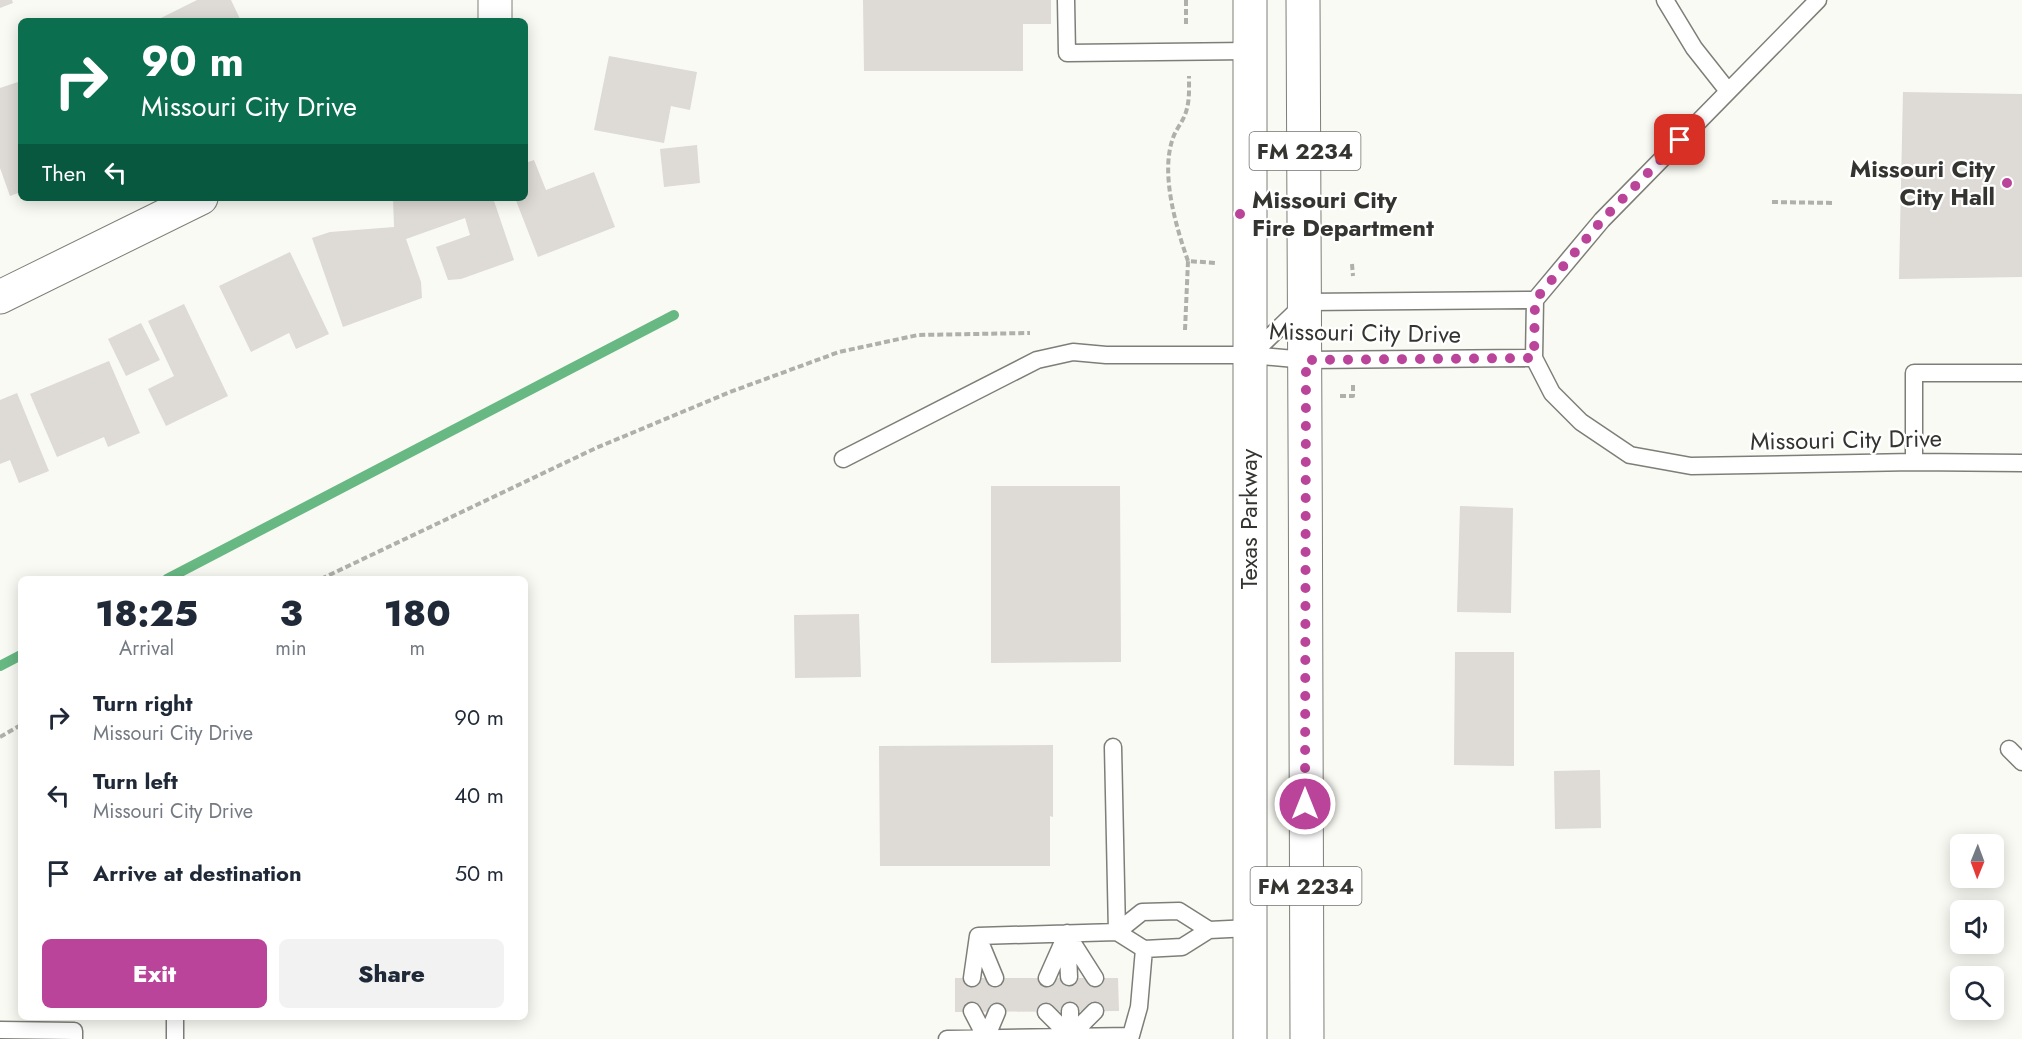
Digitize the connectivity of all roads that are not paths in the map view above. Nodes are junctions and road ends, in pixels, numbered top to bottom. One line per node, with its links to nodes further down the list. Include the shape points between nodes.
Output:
1 (495, 0): 7 (main road)
2 (1066, 0): 8 (lane, via 1067,53)
3 (1250, 0): 8 (main road, Texas Parkway / FM 2234)
4 (1304, 0): 13 (main road, FM 2234)
5 (1665, 0): 9 (lane, via 1694,48)
6 (1818, 0): 9 (lane)
7 (495, 18)
8 (1249, 51): 14 (main road, Texas Parkway / FM 2234)
9 (1728, 91): 12 (lane, via 1602,220)
10 (195, 201): 11 (main road)
11 (0, 297)
12 (1535, 300): 13 (lane, Missouri City Drive); 15 (lane, Missouri City Drive)
13 (1306, 302): 14 (lane, Missouri City Drive); 16 (main road, FM 2234)
14 (1250, 355): 16 (lane, Missouri City Drive); 18 (lane, via 1073,352 1037,360); 24 (main road, Texas Parkway / FM 2234)
15 (1534, 358): 16 (lane, Missouri City Drive); 19 (lane, Missouri City Drive, via 1552,393 1581,422 1630,455 1691,465)
16 (1306, 360): 51 (main road, FM 2234)
17 (2022, 373): 19 (lane, via 1914,373)
18 (843, 459)
19 (1914, 462): 20 (lane, Missouri City Drive)
20 (2022, 463)
21 (1113, 747): 26 (lane)
22 (2009, 749): 23 (lane)
23 (2022, 762)
24 (1250, 928): 25 (lane); 50 (main road, Texas Parkway / FM 2234)
25 (1209, 930): 26 (lane, via 1179,911 1142,912); 29 (lane, via 1182,947)
26 (1117, 932): 27 (lane); 29 (lane)
27 (1067, 933): 28 (lane); 30 (lane); 33 (lane); 34 (lane)
28 (978, 936): 31 (lane); 32 (lane)
29 (1144, 949): 43 (lane, via 1139,1007)
30 (1069, 977)
31 (972, 978)
32 (995, 978)
33 (1047, 978)
34 (1095, 978)
35 (972, 1011): 45 (lane)
36 (1070, 1011): 42 (lane)
37 (1095, 1011): 42 (lane)
38 (997, 1012): 45 (lane)
39 (1046, 1012): 42 (lane)
40 (175, 1020): 48 (lane)
41 (0, 1030): 47 (lane, via 74,1031)
42 (1070, 1036): 43 (lane); 46 (lane)
43 (1130, 1037)
44 (968, 1038): 45 (lane); 49 (lane)
45 (986, 1038): 46 (lane)
46 (1038, 1038)
47 (74, 1039)
48 (175, 1039)
49 (947, 1039)
50 (1250, 1039)
51 (1307, 1039)

